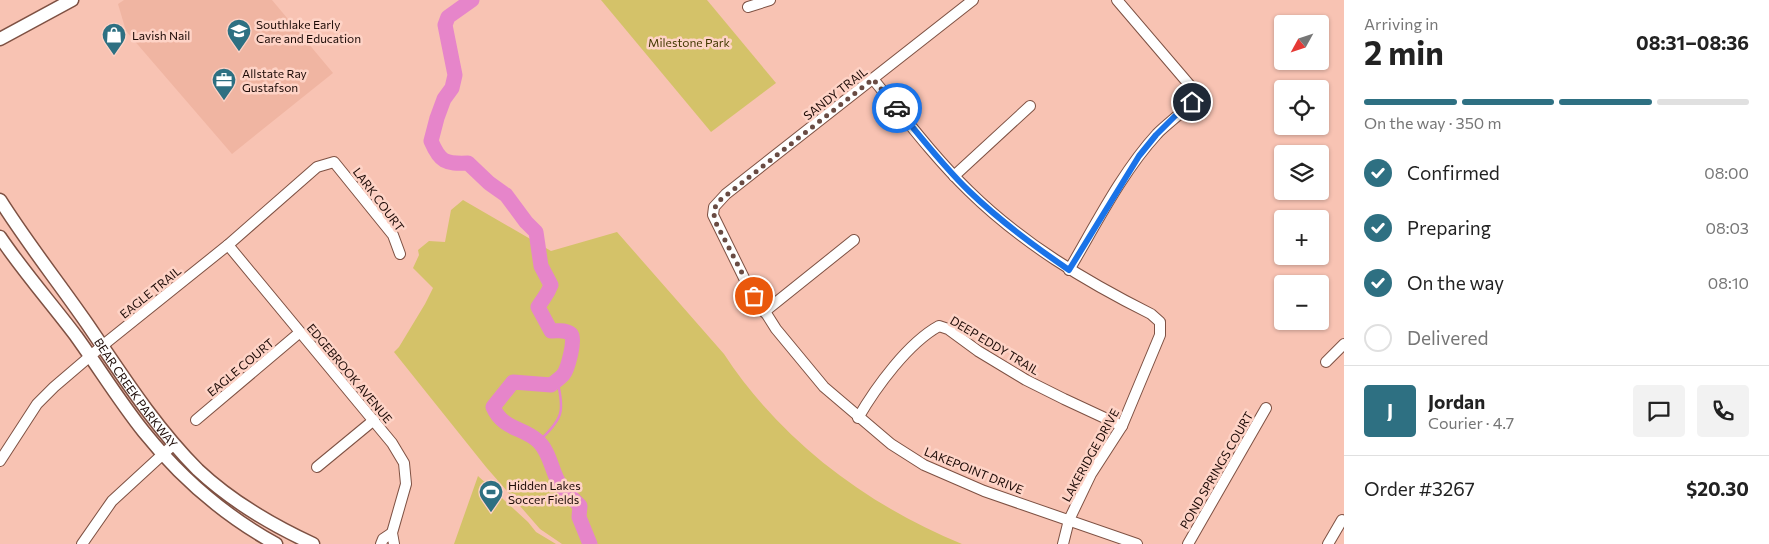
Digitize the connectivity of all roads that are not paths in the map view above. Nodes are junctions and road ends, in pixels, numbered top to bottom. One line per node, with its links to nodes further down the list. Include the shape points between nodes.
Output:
1 (72, 0): 6 (main road)
2 (770, 0): 5 (street)
3 (973, 0): 7 (street, SANDY TRAIL)
4 (1117, 0): 17 (street, via 1193,89 1194,96 1192,102 1156,135 1139,156)
5 (748, 7)
6 (0, 39)
7 (873, 79): 10 (street); 12 (street, SANDY TRAIL, via 726,194)
8 (1030, 106): 10 (street)
9 (334, 162): 15 (street, EAGLE TRAIL, via 317,167); 16 (street, LARK COURT, via 394,235)
10 (954, 176): 17 (street, via 1006,224)
11 (0, 203): 21 (main road, BEAR CREEK PARKWAY)
12 (714, 208): 18 (street, LAKEPOINT DRIVE, via 716,223)
13 (0, 237): 22 (main road, BEAR CREEK PARKWAY)
14 (854, 240): 18 (street)
15 (228, 245): 19 (street, EDGEBROOK AVENUE); 21 (street, EAGLE TRAIL)
16 (400, 254)
17 (1069, 270): 28 (street, LAKERIDGE DRIVE, via 1160,322 1160,335)
18 (764, 312): 25 (street, LAKEPOINT DRIVE, via 818,381)
19 (300, 333): 26 (street, EAGLE COURT); 27 (street, EDGEBROOK AVENUE)
20 (1344, 344): 23 (street)
21 (102, 346): 22 (street, EAGLE TRAIL); 29 (main road, BEAR CREEK PARKWAY)
22 (91, 357): 30 (main road, BEAR CREEK PARKWAY); 31 (street, EAGLE TRAIL, via 37,404)
23 (1326, 362)
24 (1266, 408): 43 (street, POND SPRINGS COURT)
25 (858, 418): 28 (street, DEEP EDDY TRAIL, via 875,390 900,360 939,326 1026,380); 33 (street, LAKEPOINT DRIVE, via 924,465 984,491)
26 (196, 420)
27 (374, 420): 32 (street); 35 (street, EDGEBROOK AVENUE, via 404,463 406,484)
28 (1122, 426): 33 (street, LAKERIDGE DRIVE, via 1092,474)
29 (174, 444): 30 (street); 38 (main road, BEAR CREEK PARKWAY, via 221,489 275,525)
30 (162, 454): 36 (street, via 112,501); 37 (main road, BEAR CREEK PARKWAY, via 203,494)
31 (0, 461)
32 (318, 467)
33 (1069, 520): 41 (street, LAKERIDGE DRIVE); 42 (street, LAKEPOINT DRIVE)
34 (1342, 520): 44 (street)
35 (392, 532): 39 (street, EDGEBROOK AVENUE); 40 (street, EDGEBROOK AVENUE)
36 (82, 544)
37 (276, 544)
38 (313, 544)
39 (381, 544)
40 (394, 544)
41 (1062, 544)
42 (1137, 544)
43 (1188, 544)
44 (1328, 544)

